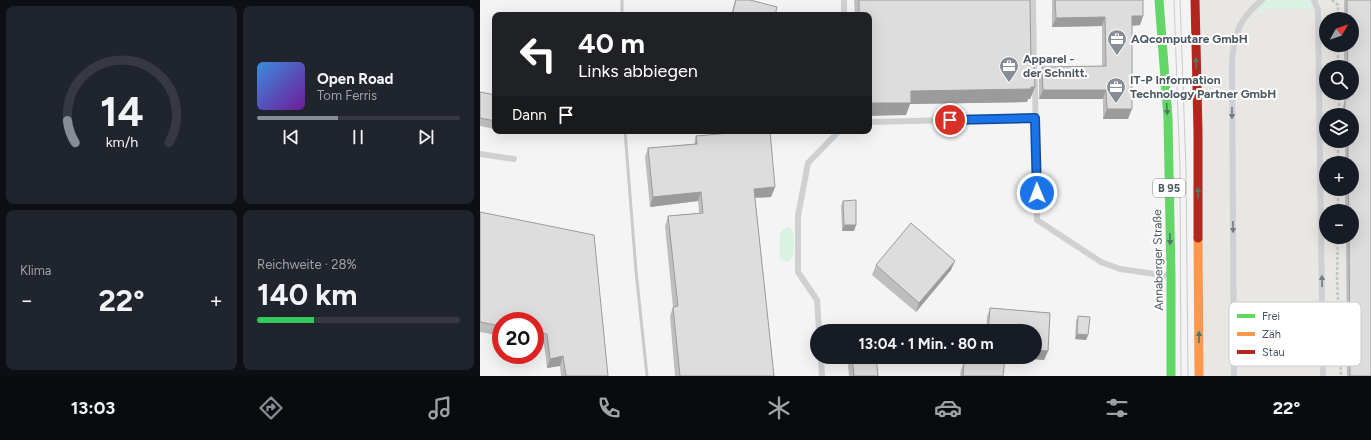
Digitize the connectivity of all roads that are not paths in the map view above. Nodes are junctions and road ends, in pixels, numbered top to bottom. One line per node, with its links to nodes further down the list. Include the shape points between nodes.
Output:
1 (844, 0): 7 (lane)
2 (1033, 0): 8 (lane)
3 (1159, 0): 13 (main road, Annaberger Straße / B 95, one-way to 13, via 1168,118)
4 (1196, 0): 22 (main road, B 95, one-way to 4)
5 (1262, 0): 14 (lane, one-way to 14, via 1246,14 1233,45)
6 (1314, 0): 15 (lane, one-way to 6, via 1318,10)
7 (844, 12)
8 (1035, 118): 9 (lane); 13 (lane, via 1038,220 1100,262 1120,269)
9 (872, 122)
10 (837, 134): 16 (lane, via 808,163 798,216 798,272 817,300)
11 (480, 154): 12 (lane)
12 (514, 159)
13 (1171, 276): 21 (main road, Annaberger Straße / B 95)
14 (1234, 302)
15 (1322, 302)
16 (819, 324)
17 (821, 364): 20 (lane)
18 (1234, 366): 23 (lane, one-way to 23)
19 (1323, 366): 24 (lane, one-way to 19)
20 (822, 376)
21 (1171, 376)
22 (1199, 376)
23 (1234, 376)
24 (1323, 376)

